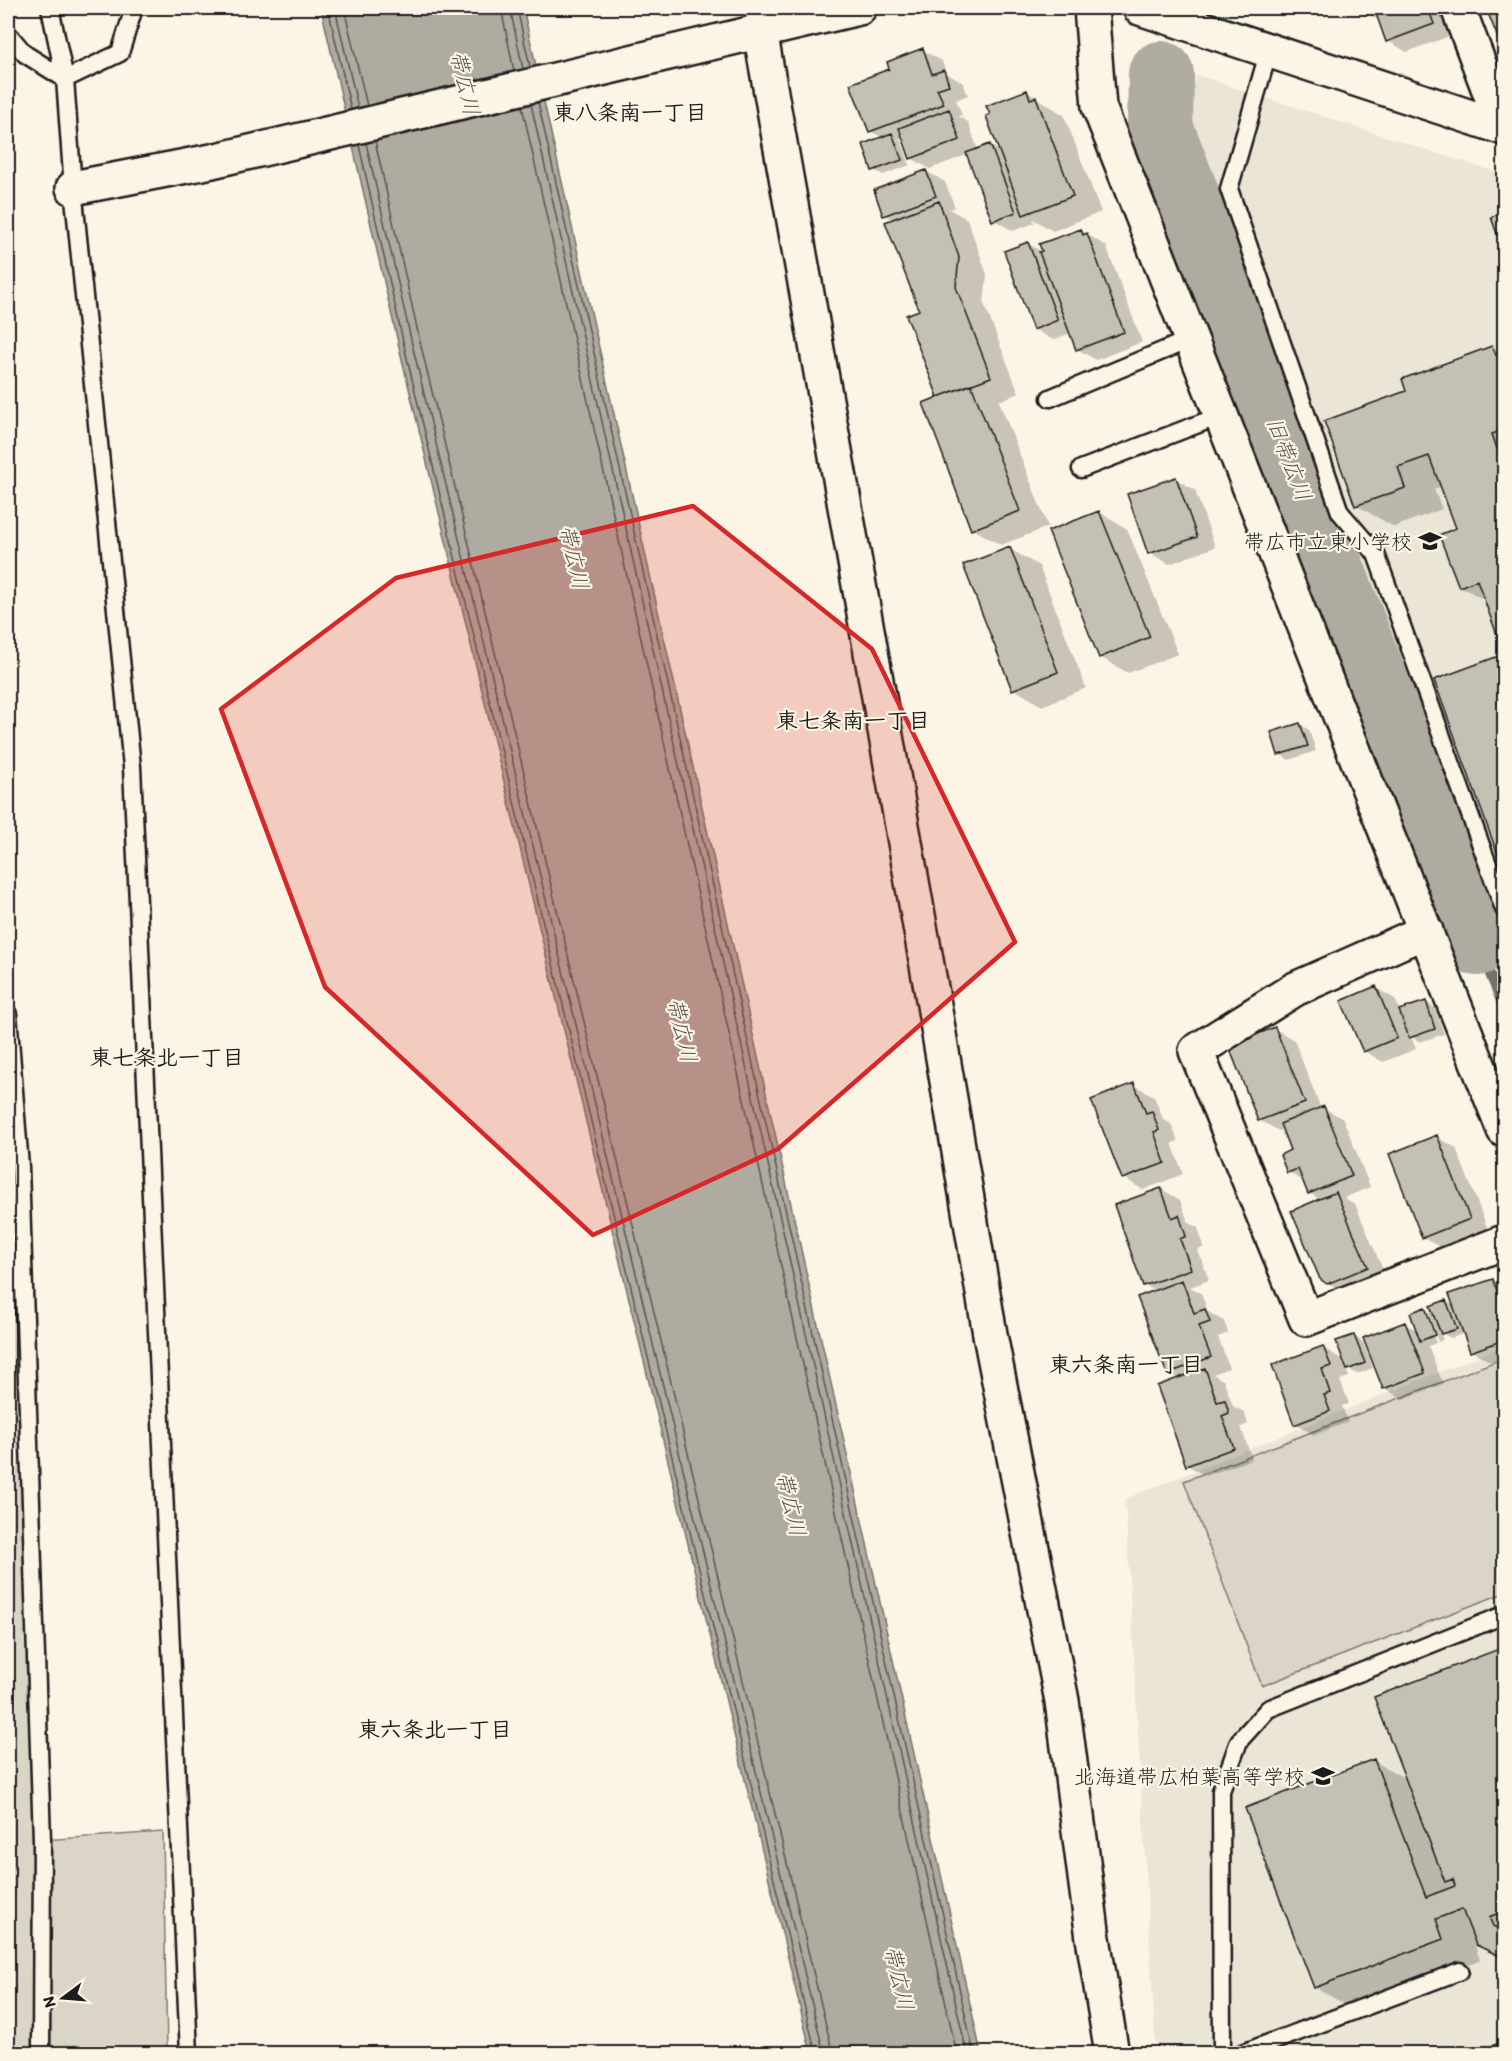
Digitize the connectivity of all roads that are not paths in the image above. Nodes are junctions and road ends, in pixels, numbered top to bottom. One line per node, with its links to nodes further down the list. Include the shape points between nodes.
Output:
1 (50, 8): 10 (lane)
2 (134, 8): 10 (lane, via 120,53)
3 (859, 8): 7 (street)
4 (1091, 8): 13 (street, via 1100,107)
5 (1140, 8): 9 (street)
6 (1458, 8): 11 (street)
7 (750, 25): 12 (street, via 212,161); 26 (street, via 933,999 991,1340 1062,1701)
8 (8, 34): 10 (lane, via 25,54)
9 (1269, 50): 11 (street); 17 (lane, via 1228,189 1340,512 1376,554)
10 (65, 79): 12 (lane)
11 (1504, 127)
12 (73, 188): 25 (lane, via 132,767)
13 (1191, 339): 14 (lane); 15 (street)
14 (1050, 398)
15 (1222, 415): 16 (lane); 18 (street)
16 (1081, 469)
17 (1504, 909)
18 (1426, 932): 20 (street); 21 (street, via 1295,989 1196,1051 1306,1319)
19 (8, 1014): 24 (lane, via 21,1179 42,1840)
20 (1504, 1130)
21 (1504, 1242)
22 (1504, 1615): 27 (lane, via 1268,1709 1239,1741 1221,1791)
23 (1460, 1971): 28 (lane)
24 (41, 2054)
25 (189, 2054)
26 (1112, 2054)
27 (1222, 2054)
28 (1240, 2054)

